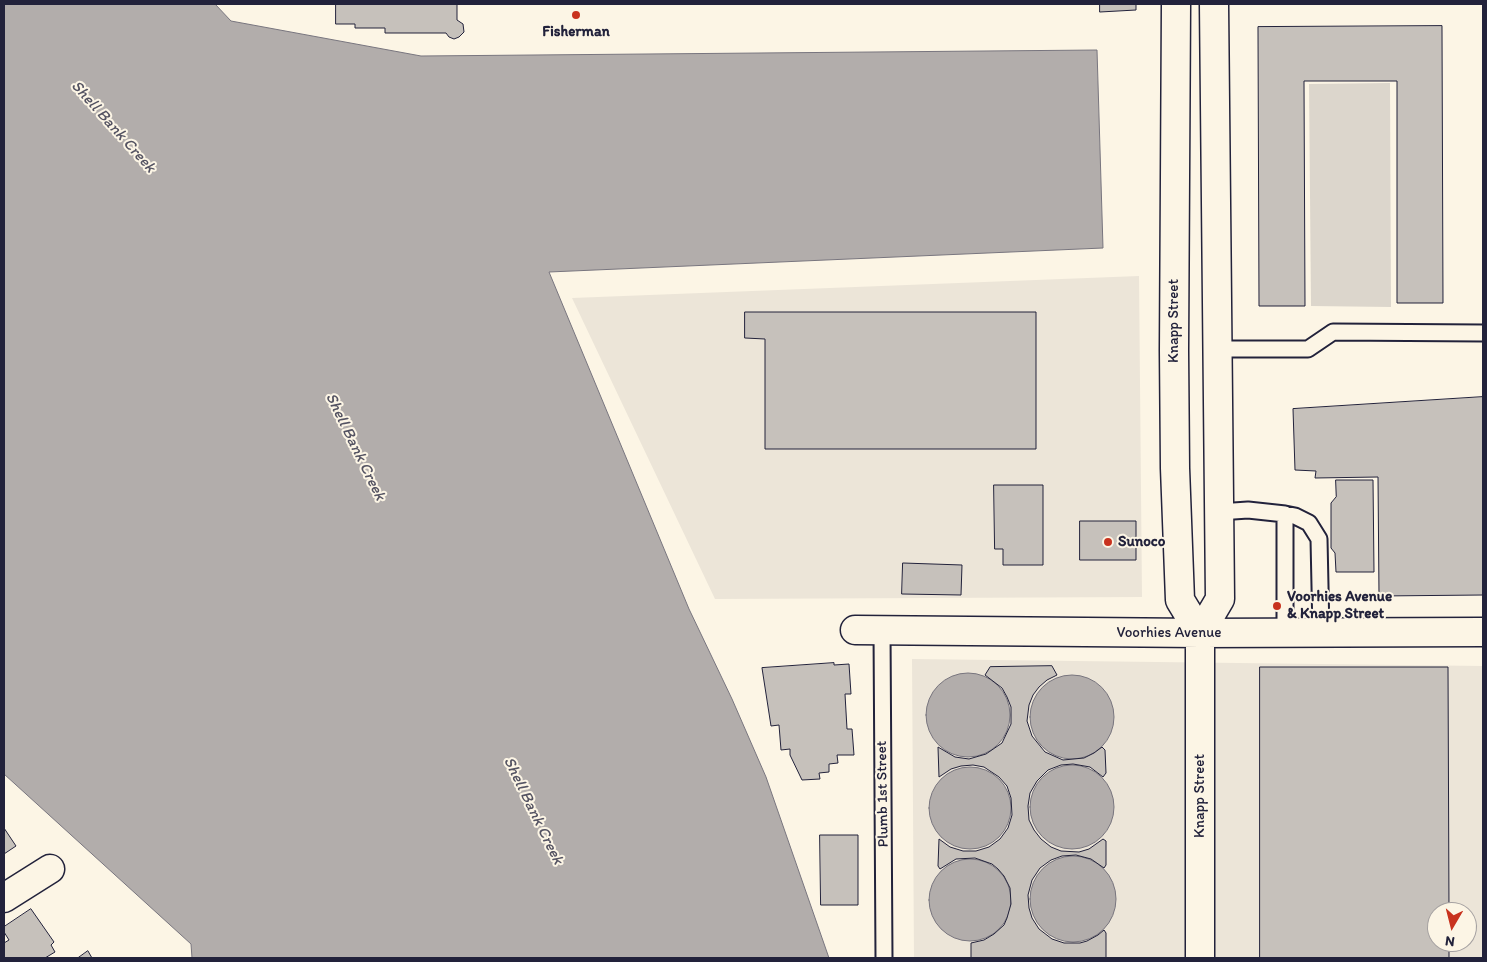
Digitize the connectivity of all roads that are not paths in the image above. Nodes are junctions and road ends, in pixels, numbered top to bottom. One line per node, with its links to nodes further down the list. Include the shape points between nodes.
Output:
1 (1176, 4): 10 (street, Knapp Street, via 1174,350 1180,600)
2 (1214, 4): 4 (street)
3 (1483, 333): 4 (lane, via 1333,332 1308,349)
4 (1217, 350): 5 (street)
5 (1219, 512): 6 (lane, via 1248,510); 10 (street, via 1220,599)
6 (1285, 514): 11 (lane); 12 (lane, via 1309,524 1318,540)
7 (855, 630): 8 (street, Voorhies Avenue)
8 (882, 630): 10 (street, Voorhies Avenue); 15 (lane, Plumb 1st Street)
9 (1483, 632): 12 (street, Voorhies Avenue)
10 (1200, 633): 11 (street, Voorhies Avenue); 16 (street, Knapp Street)
11 (1285, 633): 12 (street, Voorhies Avenue)
12 (1321, 633)
13 (50, 869): 14 (street)
14 (4, 898)
15 (884, 958)
16 (1200, 958)

